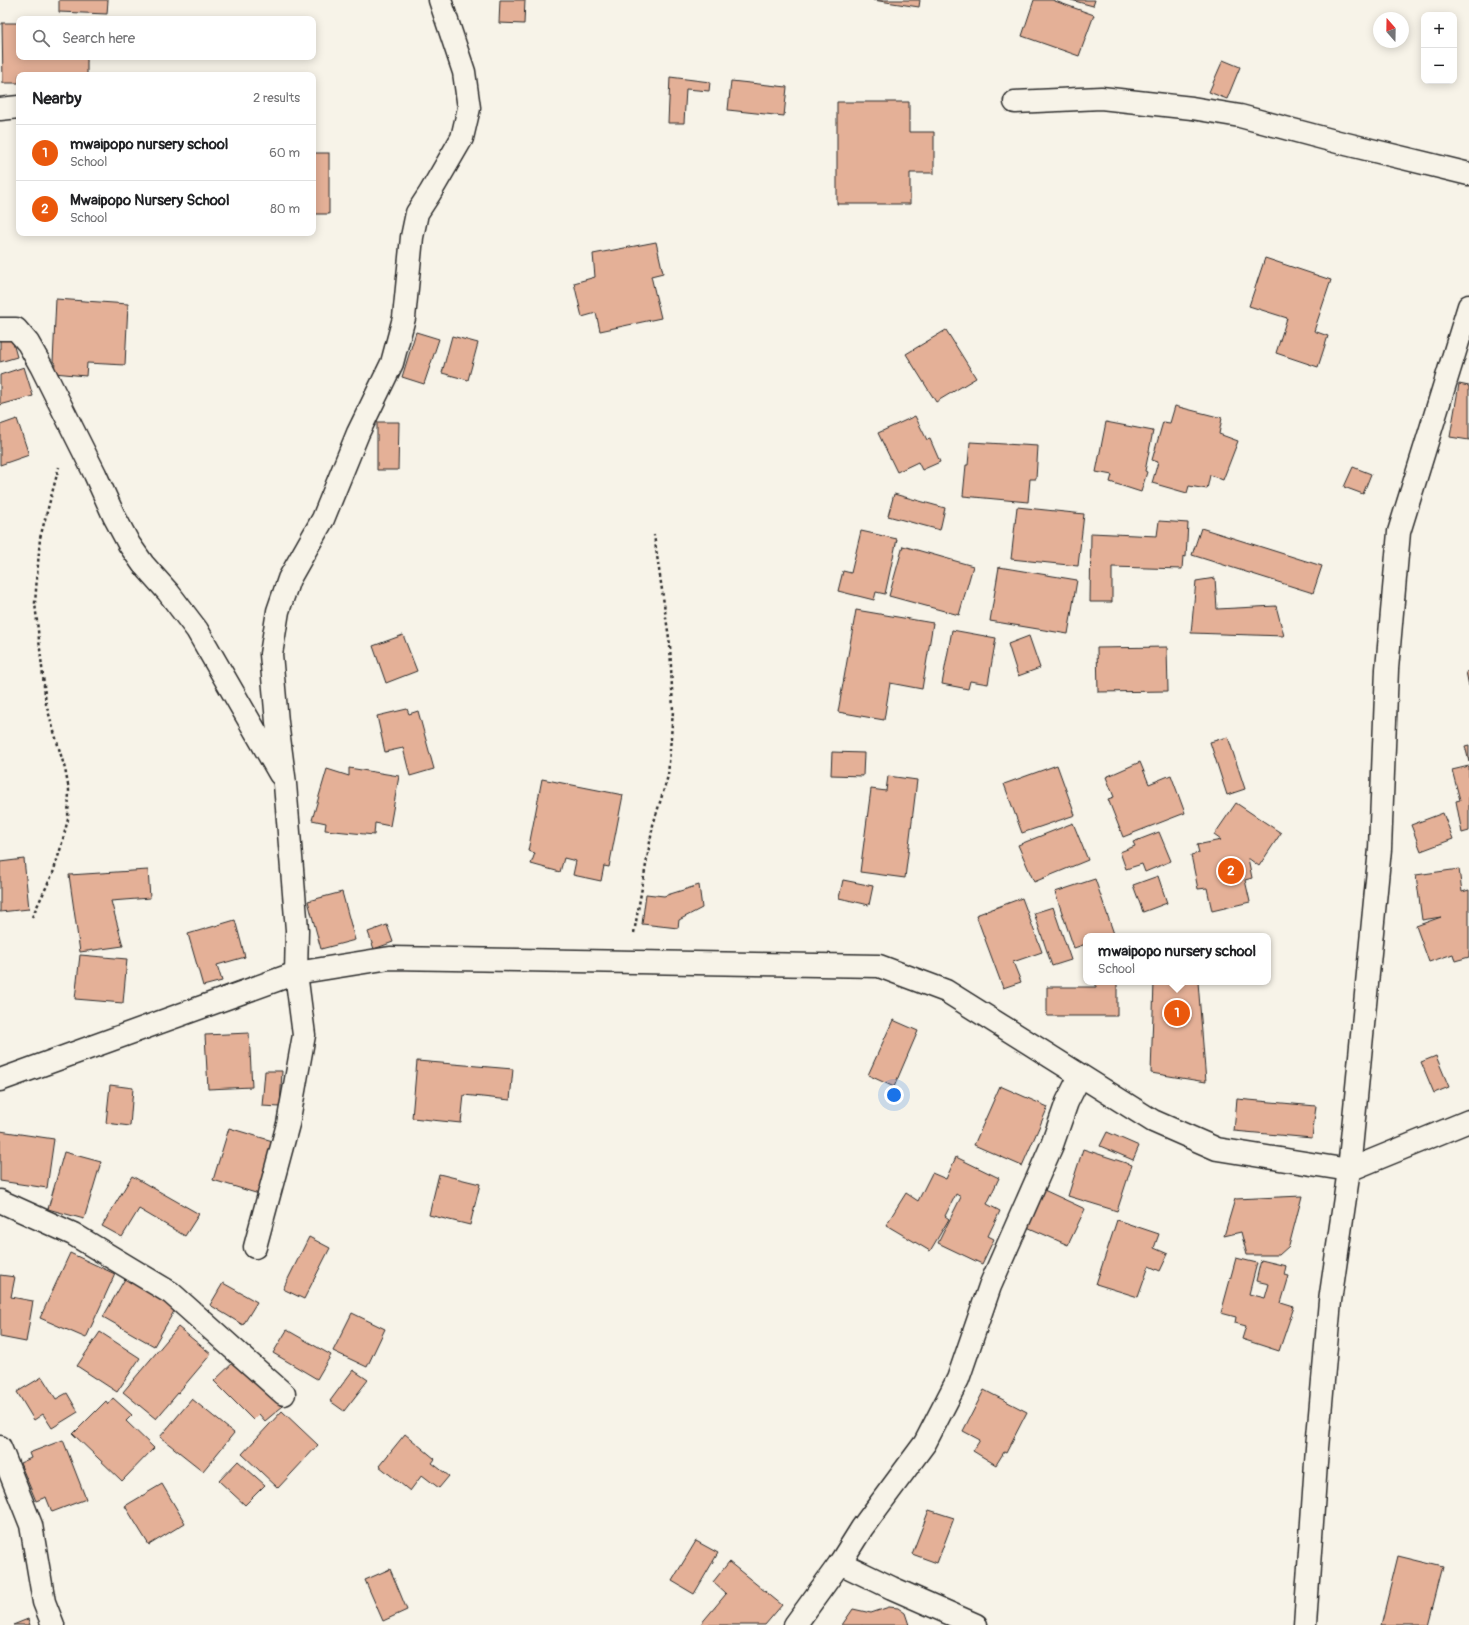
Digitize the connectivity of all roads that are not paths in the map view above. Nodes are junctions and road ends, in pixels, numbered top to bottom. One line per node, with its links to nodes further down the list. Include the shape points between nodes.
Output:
1 (440, 0): 8 (street, via 464,72 469,108 462,138 417,213 412,237 404,318 392,363 358,433 323,519 289,579 278,611 271,654)
2 (1015, 102): 5 (street, via 1101,98 1192,108 1240,116)
3 (16, 107): 4 (street)
4 (0, 109)
5 (1469, 174)
6 (1469, 306): 13 (street, via 1399,532 1387,669 1380,849)
7 (0, 329): 8 (street, via 16,329 28,343 72,426 129,544 197,630)
8 (286, 784): 9 (street, via 296,930)
9 (296, 973): 10 (street, via 390,958 879,966 946,991); 11 (street); 15 (street, via 304,1035 288,1124)
10 (1080, 1076): 13 (street, via 1153,1121 1217,1149); 18 (street, via 990,1286 958,1379 925,1443 862,1528)
11 (0, 1080)
12 (1469, 1121): 13 (street)
13 (1349, 1170): 22 (street, via 1330,1301)
14 (0, 1201): 16 (street, via 73,1234 171,1293)
15 (255, 1247)
16 (284, 1394)
17 (0, 1447): 19 (street, via 31,1525 44,1602)
18 (840, 1563): 20 (street); 21 (street)
19 (53, 1625)
20 (795, 1625)
21 (976, 1625)
22 (1305, 1625)

